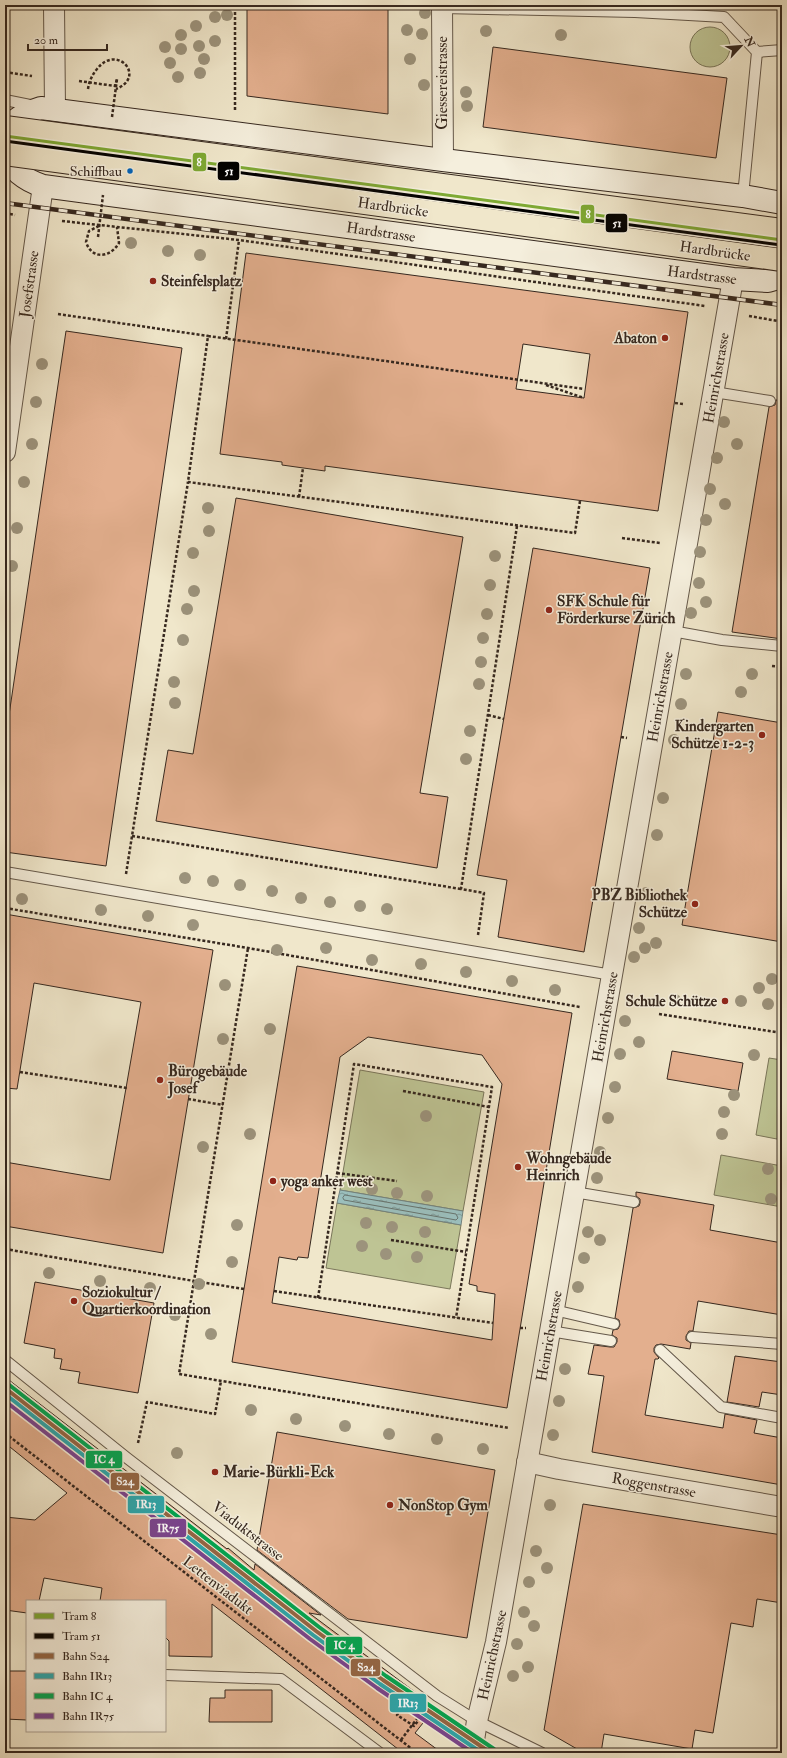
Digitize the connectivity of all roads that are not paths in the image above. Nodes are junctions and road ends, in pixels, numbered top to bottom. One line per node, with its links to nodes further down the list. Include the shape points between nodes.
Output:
1 (54, 5): 6 (street)
2 (442, 6): 4 (lane, via 724,17); 11 (street, Giessereistrasse)
3 (782, 50): 4 (lane)
4 (757, 52): 13 (lane)
5 (5, 100): 6 (lane)
6 (48, 108): 8 (street, via 21,116 11,124); 11 (street)
7 (5, 127): 15 (main road, Hardbrücke, bridge)
8 (5, 150): 9 (lane); 12 (street, Hardstrasse, via 18,172 29,182); 17 (main road, Hardbrücke, bridge)
9 (78, 153)
10 (94, 155): 16 (lane)
11 (443, 160): 13 (street)
12 (43, 186): 18 (street, Hardstrasse); 21 (street, Josefstrasse)
13 (743, 196): 14 (street)
14 (782, 203)
15 (782, 230)
16 (782, 246)
17 (782, 260)
18 (733, 279): 19 (street, Hardstrasse); 20 (street, Heinrichstrasse)
19 (777, 281)
20 (714, 392): 22 (lane); 24 (street, Heinrichstrasse)
21 (9, 401): 23 (street, Josefstrasse)
22 (770, 401)
23 (5, 452)
24 (672, 630): 25 (lane, via 722,640); 27 (street, Heinrichstrasse)
25 (782, 646)
26 (5, 872): 27 (lane)
27 (612, 975): 28 (street, Heinrichstrasse)
28 (574, 1192): 29 (lane); 30 (street, Heinrichstrasse)
29 (634, 1202)
30 (554, 1310): 31 (lane); 32 (street, Heinrichstrasse)
31 (614, 1324)
32 (550, 1331): 34 (lane); 39 (street, Heinrichstrasse)
33 (692, 1337): 35 (lane)
34 (611, 1341)
35 (782, 1344)
36 (660, 1350): 38 (lane, via 721,1407)
37 (5, 1360): 42 (lane, Viaduktstrasse, via 130,1460 438,1696)
38 (782, 1418)
39 (527, 1462): 40 (street, Roggenstrasse); 42 (street, Heinrichstrasse, via 496,1642)
40 (782, 1507)
41 (166, 1675): 43 (lane, via 281,1679)
42 (477, 1721): 44 (street, Heinrichstrasse); 45 (lane, Viaduktstrasse)
43 (380, 1753)
44 (472, 1753)
45 (542, 1753)

